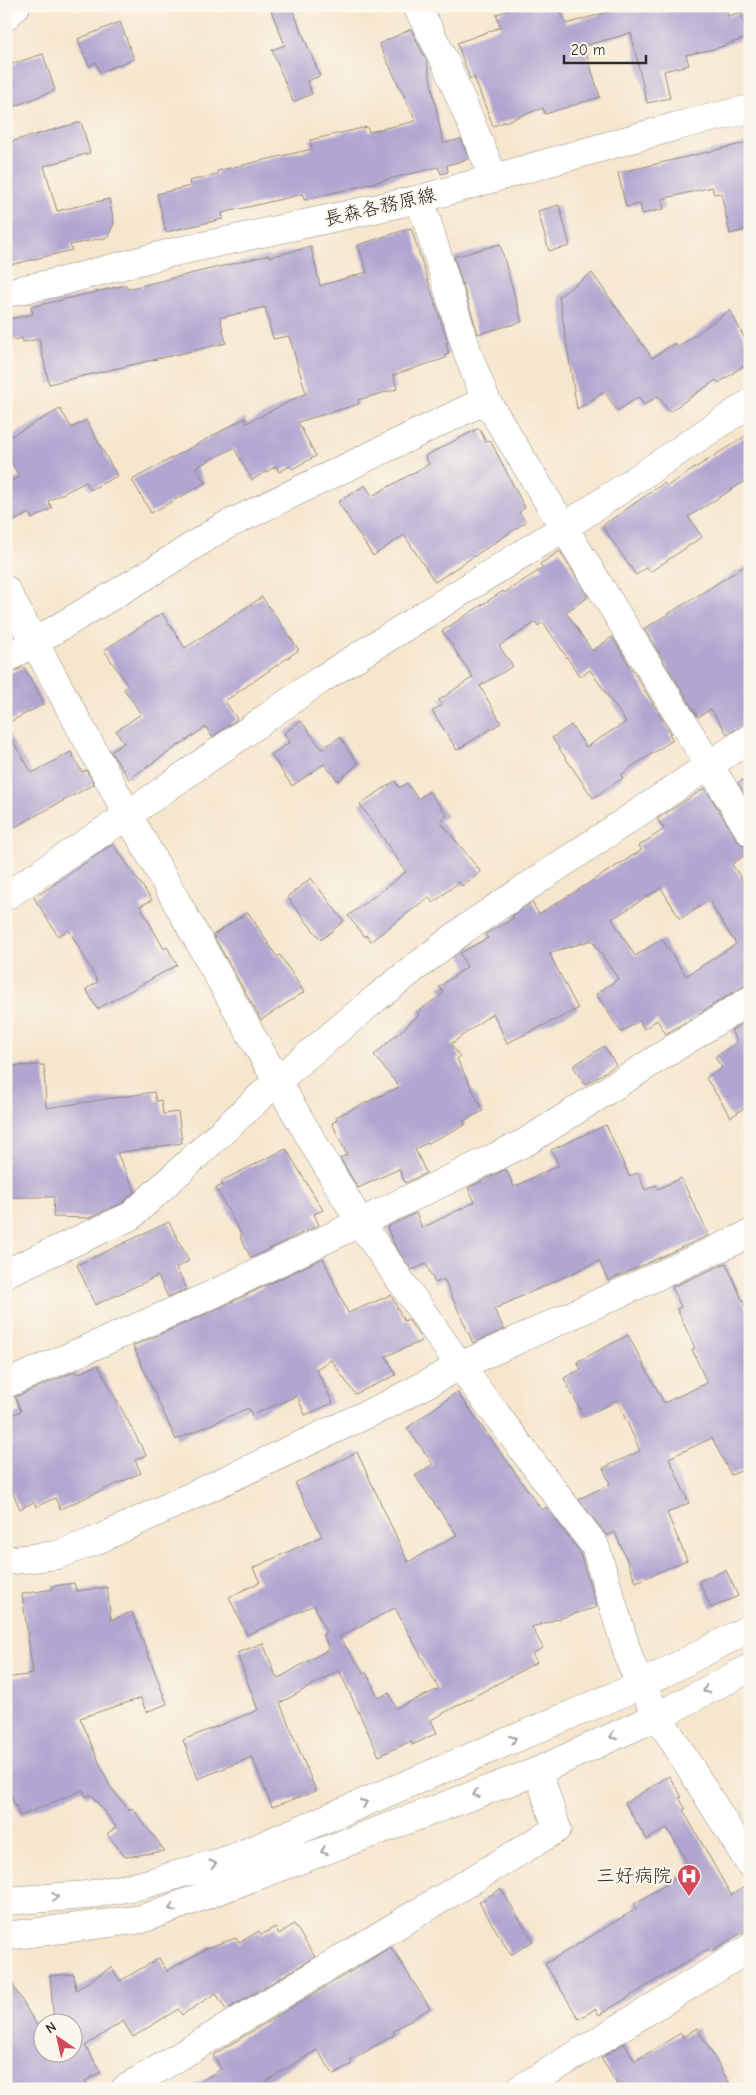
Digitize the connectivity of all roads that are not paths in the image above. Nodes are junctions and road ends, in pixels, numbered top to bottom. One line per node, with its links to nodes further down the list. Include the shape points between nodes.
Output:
1 (16, 6): 3 (street)
2 (417, 6): 5 (street, via 447,66)
3 (6, 16)
4 (750, 109): 5 (street, 長森各務原線, via 677,126)
5 (494, 178): 6 (street, 長森各務原線)
6 (420, 199): 7 (street, 長森各務原線, via 170,253); 8 (street, via 469,357)
7 (6, 293)
8 (486, 400): 10 (street); 12 (street, via 221,528)
9 (750, 403): 10 (street)
10 (565, 527): 15 (street); 16 (street, via 320,680)
11 (6, 590): 12 (street)
12 (35, 642): 13 (street); 16 (street)
13 (6, 658)
14 (750, 738): 15 (street)
15 (708, 765): 17 (street); 20 (street, via 466,928 375,998)
16 (128, 815): 18 (street); 20 (street)
17 (750, 832)
18 (6, 896)
19 (750, 1000): 21 (street, via 526,1142)
20 (277, 1081): 21 (street); 23 (street, via 131,1216)
21 (361, 1224): 24 (street); 25 (street, via 209,1296)
22 (750, 1234): 24 (street)
23 (6, 1273)
24 (460, 1366): 26 (street, via 391,1403 95,1541 58,1555); 29 (street, via 595,1546 630,1661)
25 (6, 1384)
26 (6, 1561)
27 (750, 1628): 29 (street)
28 (750, 1668): 30 (street, one-way to 30)
29 (641, 1685): 30 (street); 33 (street, one-way to 29, via 105,1892 142,1885 232,1859)
30 (658, 1716): 31 (street, one-way to 31); 32 (street)
31 (538, 1771): 34 (street, one-way to 34, via 142,1919); 36 (street, via 557,1829)
32 (750, 1864)
33 (6, 1901)
34 (6, 1936)
35 (750, 1948): 37 (street)
36 (125, 2089)
37 (520, 2089)

